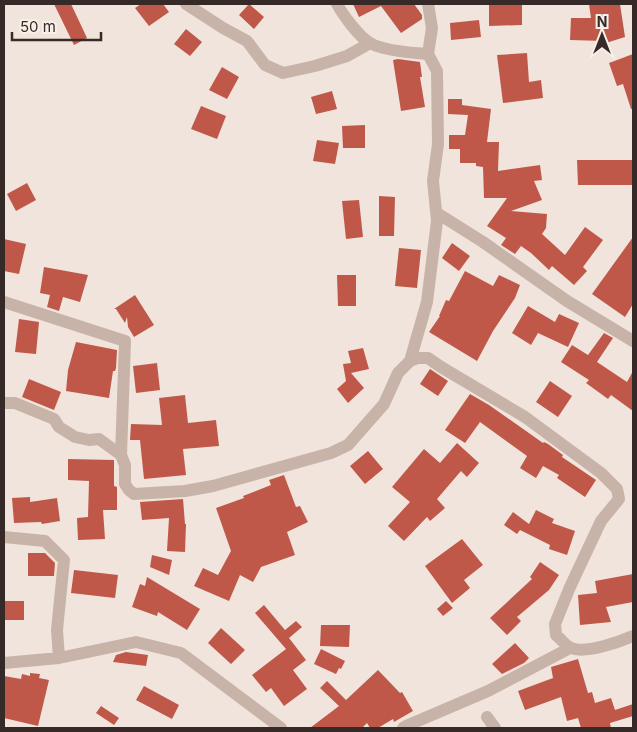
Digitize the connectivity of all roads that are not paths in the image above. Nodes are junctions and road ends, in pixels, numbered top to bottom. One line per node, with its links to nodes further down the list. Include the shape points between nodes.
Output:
1 (186, 4): 4 (street, via 246,41 264,64 283,73 348,56)
2 (337, 4): 4 (street, via 344,17)
3 (428, 4): 5 (street, via 432,28)
4 (370, 43): 5 (street, via 404,53)
5 (428, 54): 6 (street, via 438,71 438,144 433,181)
6 (437, 213): 8 (street, via 567,301); 9 (street, via 427,302)
7 (4, 302): 11 (street, via 125,341)
8 (633, 341)
9 (410, 362): 11 (street, via 398,373 384,404 348,445 331,453 214,486 134,494 125,484 125,465); 14 (street, via 428,358 525,417 617,488 619,499 601,521 555,624 556,635)
10 (4, 403): 11 (street, via 54,419 59,427 75,437 99,439)
11 (121, 455)
12 (4, 537): 15 (street, via 45,542 64,560 57,630)
13 (633, 636): 14 (street, via 583,650)
14 (570, 648): 19 (street, via 488,691)
15 (59, 658): 16 (street); 18 (street, via 136,642 181,653)
16 (4, 663)
17 (487, 717): 20 (street)
18 (281, 728)
19 (403, 728)
20 (495, 728)

